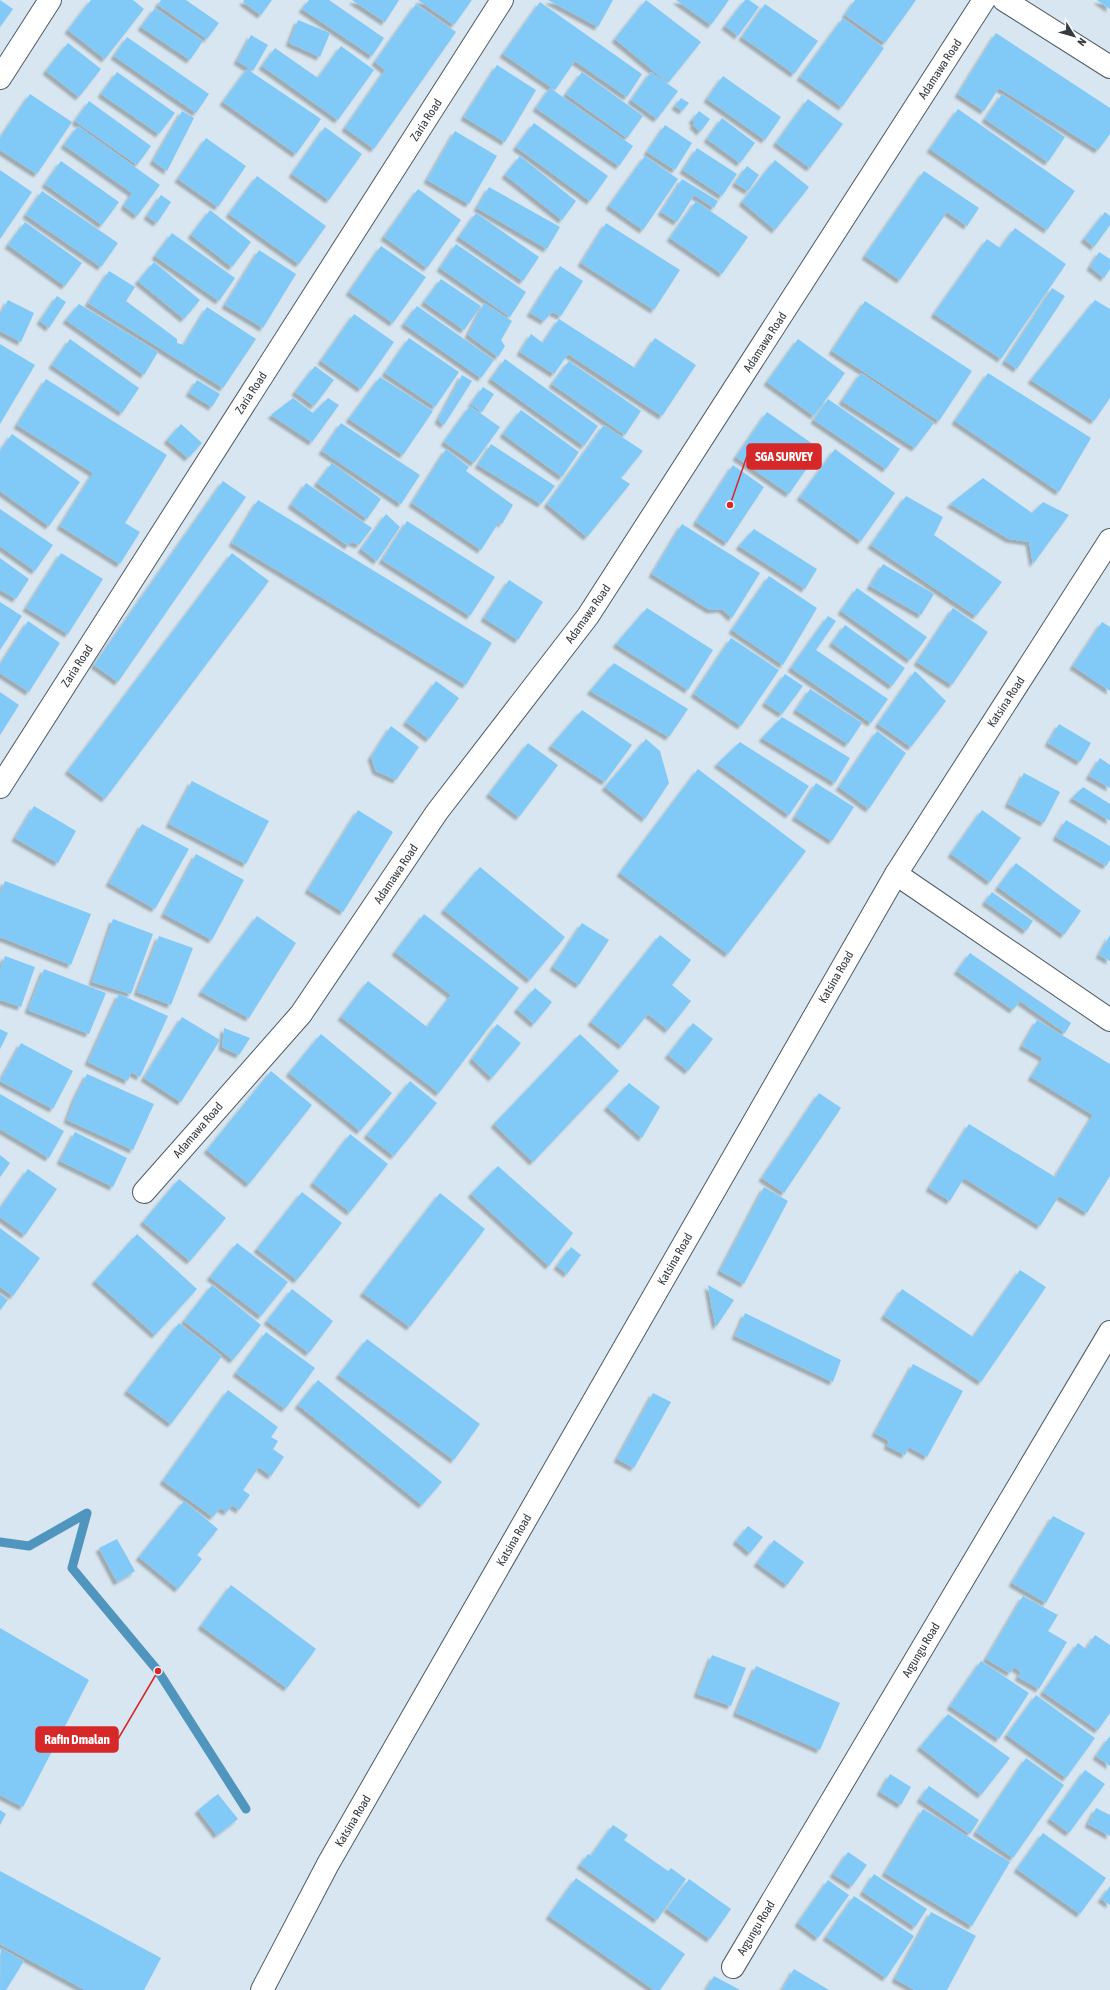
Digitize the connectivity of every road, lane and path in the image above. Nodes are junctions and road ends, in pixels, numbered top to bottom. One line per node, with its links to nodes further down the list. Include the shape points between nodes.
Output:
1 (50, 0): 6 (street)
2 (502, 0): 8 (street, Zaria Road)
3 (984, 0): 11 (street, Adamawa Road, via 588,616 437,812 301,1014)
4 (1004, 0): 5 (street)
5 (1110, 67)
6 (0, 78)
7 (1110, 540): 9 (street, Katsina Road)
8 (0, 787)
9 (896, 874): 10 (street); 14 (street, Katsina Road, via 328,1864)
10 (1110, 1020)
11 (144, 1192)
12 (1110, 1332): 13 (street, Argungu Road)
13 (733, 1968)
14 (262, 1990)

